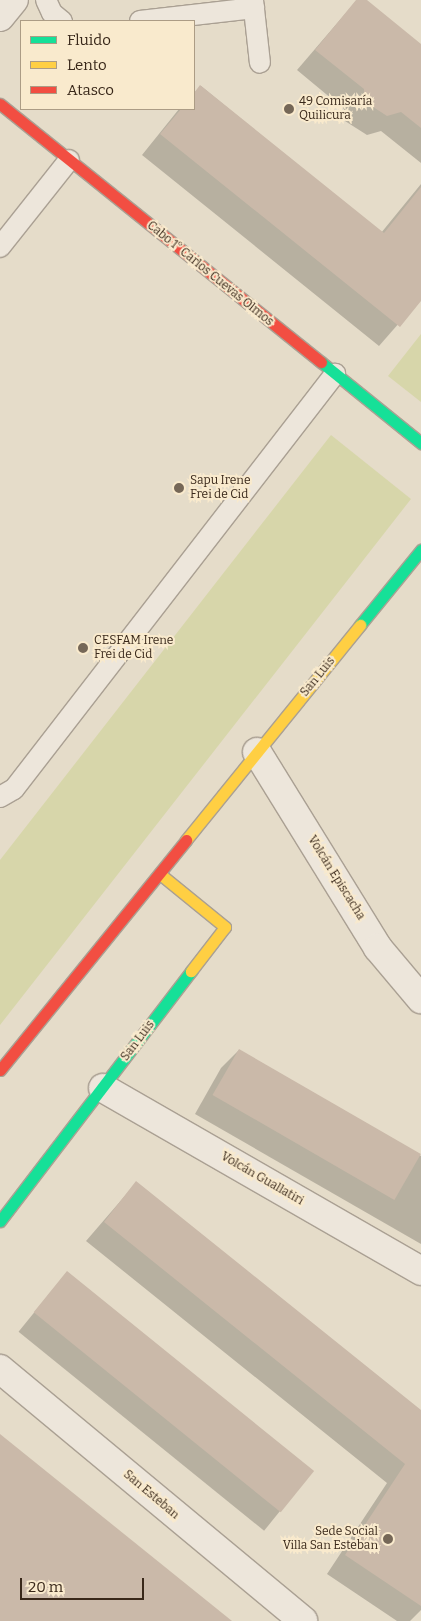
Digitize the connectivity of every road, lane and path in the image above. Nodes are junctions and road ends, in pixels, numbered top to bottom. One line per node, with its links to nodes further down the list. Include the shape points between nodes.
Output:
1 (14, 0): 4 (street)
2 (46, 0): 5 (lane, via 52,13)
3 (254, 4): 6 (lane); 7 (lane)
4 (0, 18)
5 (61, 20)
6 (147, 20)
7 (260, 63)
8 (0, 104): 9 (street, Cabo 1° Carlos Cuevas Olmos)
9 (69, 160): 10 (lane); 11 (street, Cabo 1° Carlos Cuevas Olmos)
10 (0, 247)
11 (336, 374): 12 (street, Cabo 1° Carlos Cuevas Olmos); 15 (lane, via 14,789)
12 (421, 443)
13 (421, 550): 14 (street, San Luis)
14 (257, 752): 16 (street, San Luis); 17 (street, Volcán Episcacha, via 378,948)
15 (0, 797)
16 (160, 874): 18 (street, San Luis); 19 (street, San Luis, via 225,927)
17 (421, 999)
18 (0, 1070)
19 (103, 1088): 20 (street, San Luis); 21 (street, Volcán Guallatiri)
20 (0, 1221)
21 (421, 1271)
22 (0, 1369): 23 (street, San Esteban)
23 (302, 1621)

